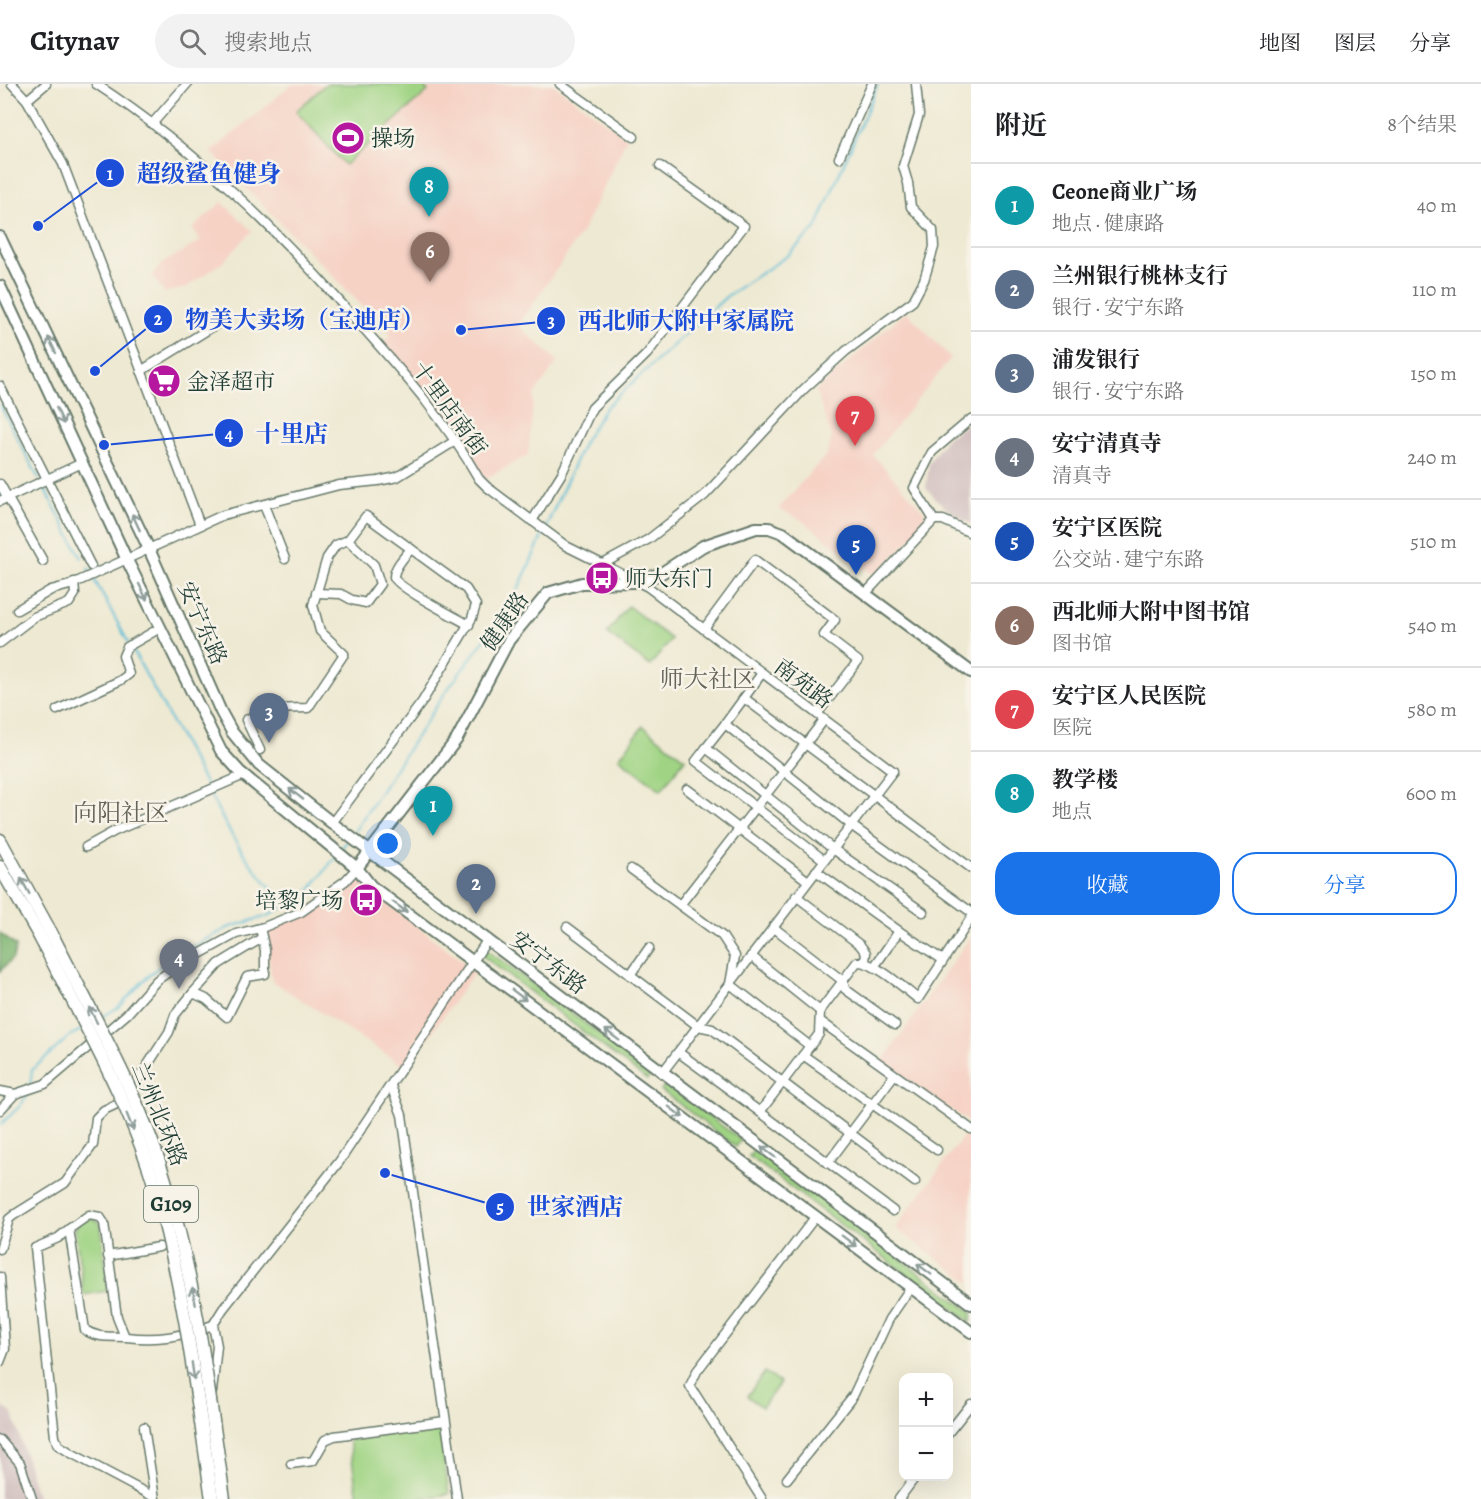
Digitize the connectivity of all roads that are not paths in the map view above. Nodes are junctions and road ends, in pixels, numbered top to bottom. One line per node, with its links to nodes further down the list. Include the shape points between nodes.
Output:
1 (12, 84): 8 (street)
2 (46, 84): 8 (street)
3 (96, 84): 9 (street, 十里店南街)
4 (187, 84): 9 (street)
5 (560, 84): 10 (street)
6 (872, 84): 11 (street)
7 (916, 84): 35 (street, via 919,115 903,166 911,207 933,230 934,247 913,301 804,388 705,495 650,539)
8 (27, 100): 16 (street, via 63,164)
9 (152, 124): 19 (street, 十里店南街, via 234,190 296,251 416,387)
10 (634, 136)
11 (839, 158)
12 (660, 166): 26 (street, via 744,226 647,354 592,408 562,473)
13 (0, 237): 30 (main road, 安宁东路, one-way to 13)
14 (0, 286): 20 (main road, 安宁东路, one-way to 20)
15 (225, 320): 16 (street)
16 (141, 371): 27 (street)
17 (0, 386): 21 (street)
18 (971, 419): 25 (street, via 932,452 914,488)
19 (455, 441): 24 (street, via 397,477 339,485); 26 (street, 十里店南街, via 479,479)
20 (82, 463): 21 (street); 32 (main road, 安宁东路)
21 (43, 481): 23 (street); 36 (street)
22 (0, 484): 23 (street)
23 (4, 499): 34 (street)
24 (264, 505): 27 (street); 33 (street)
25 (934, 520): 28 (street); 42 (street)
26 (532, 521): 35 (street, 十里店南街)
27 (200, 525): 30 (street)
28 (971, 532)
29 (348, 540): 31 (street, via 366,516); 40 (street, via 374,565); 41 (street, via 336,545 327,558)
30 (149, 549): 32 (street); 63 (main road, 安宁东路, one-way to 30, via 259,765 232,732)
31 (411, 549): 38 (street, via 398,566); 44 (street, via 466,589 476,605)
32 (126, 558): 36 (street); 45 (main road, 安宁东路, one-way to 45)
33 (285, 559)
34 (43, 561)
35 (601, 565): 39 (street, 十里店南街)
36 (91, 571): 37 (street)
37 (74, 582): 43 (street); 47 (street, via 75,594 69,603 34,617)
38 (396, 582): 40 (street, via 387,580); 44 (street)
39 (635, 582): 42 (main road, 健康路, via 660,574 702,546 756,528 769,528 804,546); 46 (street, 南苑路, via 648,587); 69 (main road, 健康路, via 582,583 548,594 537,604 510,640 458,739)
40 (380, 584): 41 (street, via 366,603 341,594)
41 (316, 593): 56 (street, via 313,605 320,631 344,654 308,708 267,709 246,720)
42 (866, 593): 48 (main road, 健康路)
43 (16, 610)
44 (469, 625): 63 (street, via 422,702)
45 (160, 628): 51 (street, via 131,645 123,656 129,674); 58 (main road, 安宁东路, via 220,751)
46 (704, 629): 49 (street, 南苑路); 52 (street, via 755,560 835,620 824,635 858,661)
47 (0, 643)
48 (971, 672)
49 (762, 674): 50 (street); 52 (street, 南苑路)
50 (744, 698): 53 (street); 54 (street)
51 (57, 710)
52 (820, 717): 54 (street); 61 (street, 南苑路, via 893,771)
53 (725, 724): 55 (street); 57 (street)
54 (804, 744): 57 (street); 61 (street)
55 (706, 748): 60 (street); 62 (street, via 696,761)
56 (260, 750)
57 (783, 772): 60 (street); 64 (street)
58 (244, 775): 67 (street); 72 (main road, 安宁东路)
59 (687, 789): 65 (street)
60 (766, 795): 62 (street); 68 (street)
61 (873, 797): 64 (street); 73 (street)
62 (756, 808): 65 (street); 70 (street)
63 (332, 823): 69 (main road, 安宁东路)
64 (851, 825): 68 (street); 80 (street)
65 (739, 829): 76 (street); 78 (street)
66 (0, 840): 86 (highway, 兰州北环路 / G109, one-way to 66)
67 (86, 847)
68 (833, 849): 70 (street); 79 (street)
69 (370, 852): 72 (main road, 健康路); 88 (main road, 安宁东路)
70 (824, 860): 75 (street)
71 (0, 867): 86 (highway, 兰州北环路 / G109)
72 (357, 868): 84 (street, via 301,912); 91 (main road, 安宁东路, one-way to 91, via 371,886)
73 (971, 868)
74 (631, 869): 78 (street)
75 (816, 871): 76 (street); 85 (street)
76 (808, 881): 77 (street)
77 (796, 896): 83 (street); 93 (street, via 860,945 866,953)
78 (680, 905): 97 (street, via 722,936 735,956)
79 (923, 912)
80 (971, 912)
81 (971, 918): 92 (street)
82 (567, 927): 95 (street)
83 (772, 927): 90 (street); 96 (street)
84 (260, 928): 87 (street); 111 (street, via 236,934 157,980 127,1014 36,1089)
85 (899, 931): 92 (street); 94 (street)
86 (45, 934): 143 (highway, 兰州北环路 / G109, one-way to 143, bridge, via 157,1192 183,1300); 144 (highway, 兰州北环路 / G109, one-way to 86, bridge, via 195,1296 166,1185 114,1057)
87 (262, 938): 98 (street, via 219,963); 98 (street, via 265,974 247,977 226,1017)
88 (488, 939): 91 (street); 106 (main road, 安宁东路, one-way to 88)
89 (649, 948): 95 (street)
90 (751, 956): 97 (street); 99 (street)
91 (472, 960): 109 (street); 121 (main road, 安宁东路, one-way to 121)
92 (944, 960): 94 (street, via 918,999)
93 (865, 961): 94 (street); 96 (street, via 857,962)
94 (874, 967)
95 (630, 975): 102 (street)
96 (843, 981): 99 (street); 101 (street, via 845,989)
97 (730, 984): 102 (street); 103 (street)
98 (193, 993): 124 (street, via 175,1015 169,1032 136,1083 119,1103 96,1118 93,1145 66,1183 9,1219)
99 (820, 1011): 100 (street)
100 (820, 1021): 103 (street, via 819,1034); 107 (street)
101 (895, 1025)
102 (698, 1026): 104 (street); 108 (street, via 712,1029)
103 (810, 1046): 105 (street)
104 (678, 1052): 106 (street); 114 (street)
105 (803, 1055): 108 (street); 112 (street)
106 (662, 1073): 128 (main road, 安宁东路, one-way to 106)
107 (894, 1075): 112 (street); 115 (street)
108 (782, 1083): 114 (street); 116 (street)
109 (392, 1086): 129 (street, via 339,1162); 134 (street, via 402,1115)
110 (0, 1091): 111 (street)
111 (15, 1094): 113 (street)
112 (872, 1104): 116 (street); 117 (street)
113 (0, 1110)
114 (760, 1112): 118 (street)
115 (971, 1129)
116 (850, 1134): 118 (street); 119 (street)
117 (937, 1150)
118 (828, 1163): 120 (street)
119 (915, 1182)
120 (893, 1211)
121 (816, 1216): 127 (main road, 安宁东路, one-way to 127); 146 (street, via 697,1371 690,1386)
122 (69, 1229): 125 (street, via 88,1215 100,1217); 131 (street, via 85,1330 95,1337); 141 (street, via 35,1248 55,1437 58,1445)
123 (159, 1247): 125 (street)
124 (0, 1249)
125 (108, 1256): 131 (street, via 117,1317)
126 (0, 1277): 132 (street, via 5,1349)
127 (911, 1287): 130 (main road, 安宁东路); 139 (street, via 889,1319 853,1396)
128 (971, 1304)
129 (213, 1325): 131 (street, via 179,1337); 144 (street, via 217,1346 212,1391)
130 (971, 1332)
131 (125, 1337)
132 (0, 1362)
133 (971, 1404): 136 (street)
134 (445, 1421): 138 (street, via 334,1436 325,1440 313,1461); 145 (street)
135 (144, 1427): 141 (street)
136 (953, 1427)
137 (0, 1440): 142 (street, via 20,1463)
138 (291, 1464)
139 (787, 1479)
140 (912, 1481): 147 (street)
141 (154, 1498)
142 (32, 1499)
143 (212, 1499)
144 (225, 1499)
145 (457, 1499)
146 (762, 1499)
147 (899, 1499)

